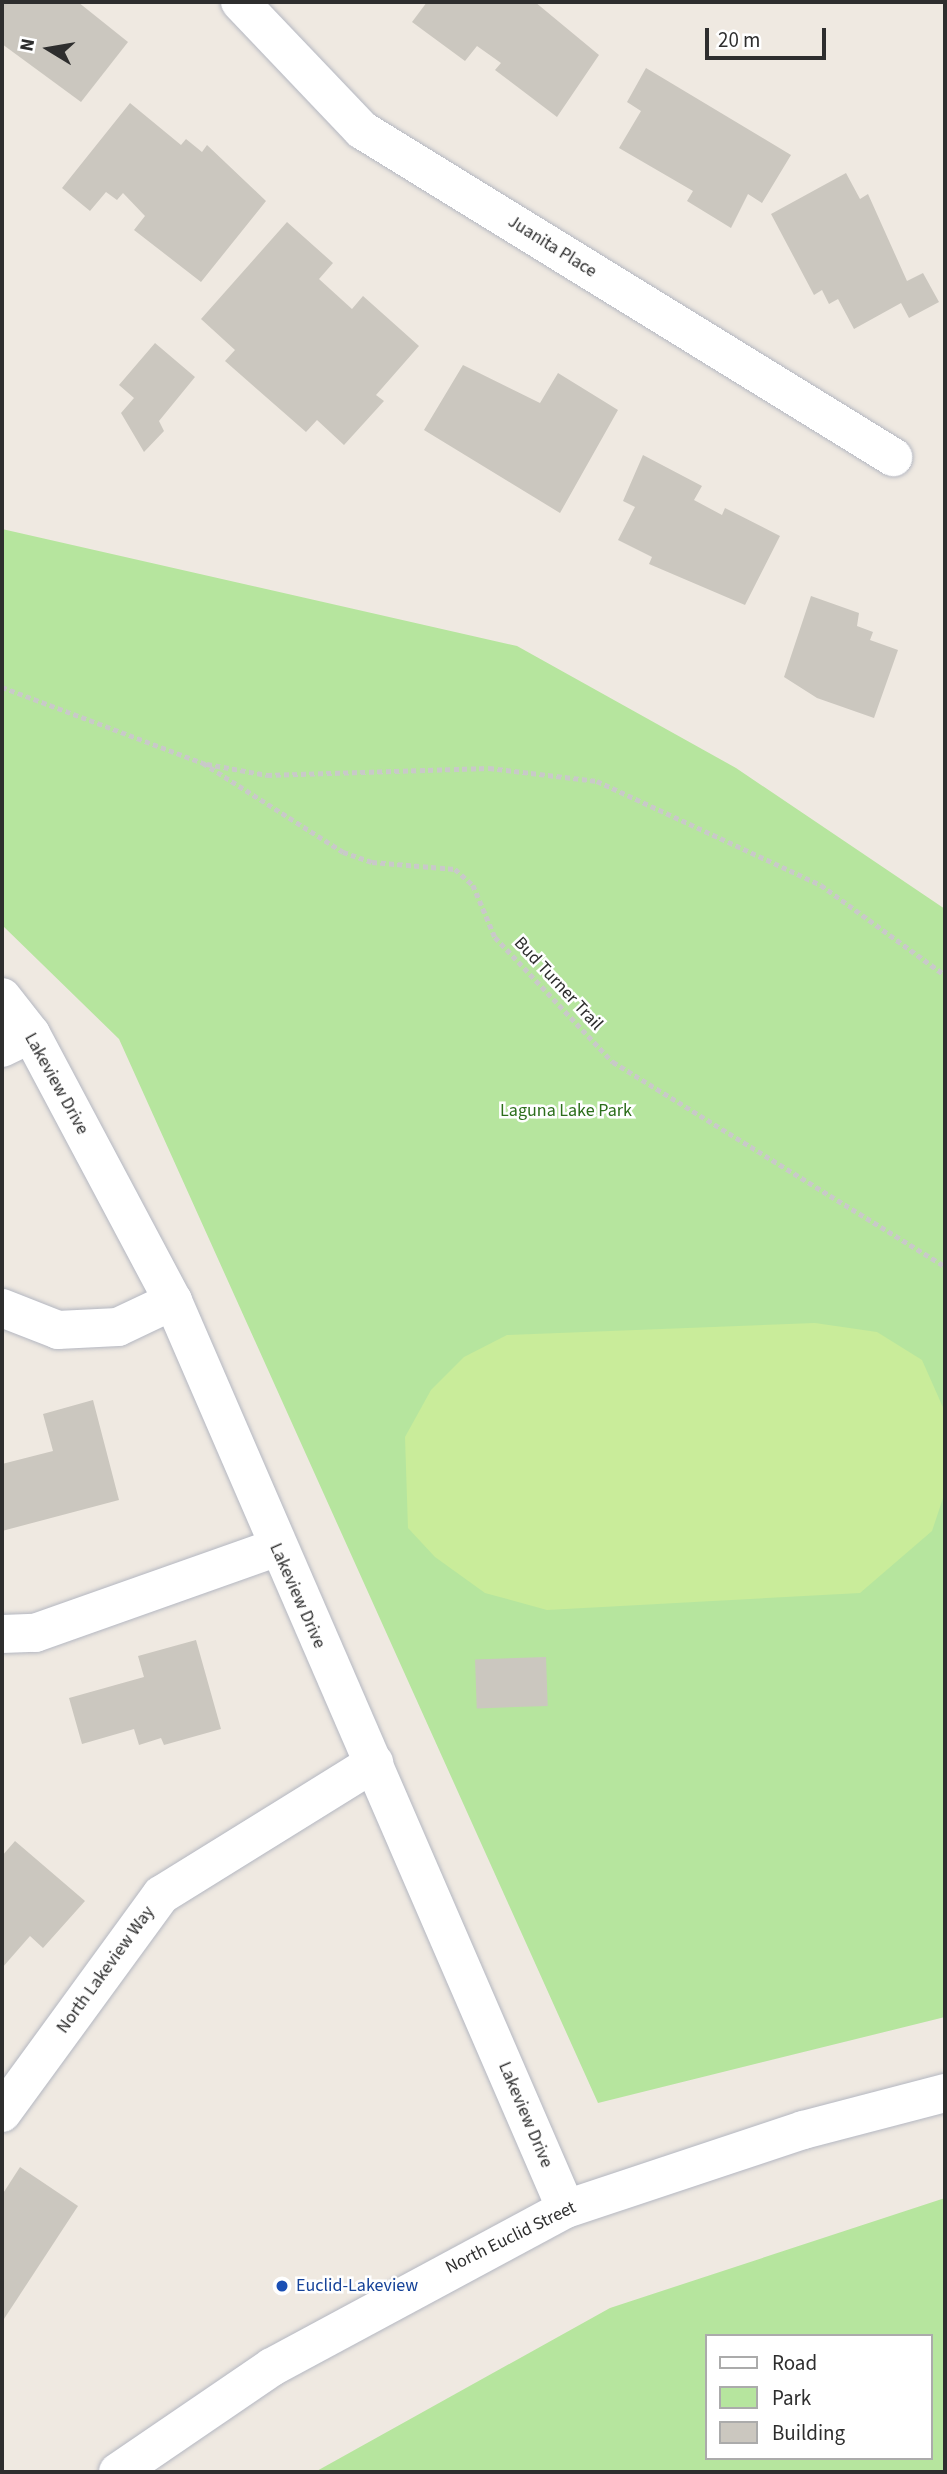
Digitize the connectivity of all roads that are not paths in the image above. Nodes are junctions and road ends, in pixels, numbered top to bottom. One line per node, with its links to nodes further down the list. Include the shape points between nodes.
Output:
1 (240, 2): 2 (street, Juanita Place, via 362,130)
2 (893, 457)
3 (2, 998): 4 (street, Lakeview Drive)
4 (16, 1041): 5 (street, Lakeview Drive)
5 (173, 1301): 6 (street, via 118,1327 58,1330); 7 (street, Lakeview Drive)
6 (2, 1307)
7 (275, 1548): 8 (street, via 35,1633); 9 (street, Lakeview Drive)
8 (2, 1634)
9 (374, 1763): 11 (street, North Lakeview Way, via 161,1895); 12 (street, Lakeview Drive)
10 (945, 2093): 12 (street, North Euclid Street, via 803,2130)
11 (2, 2113)
12 (566, 2209): 13 (street, North Euclid Street, via 272,2367)
13 (118, 2472)

